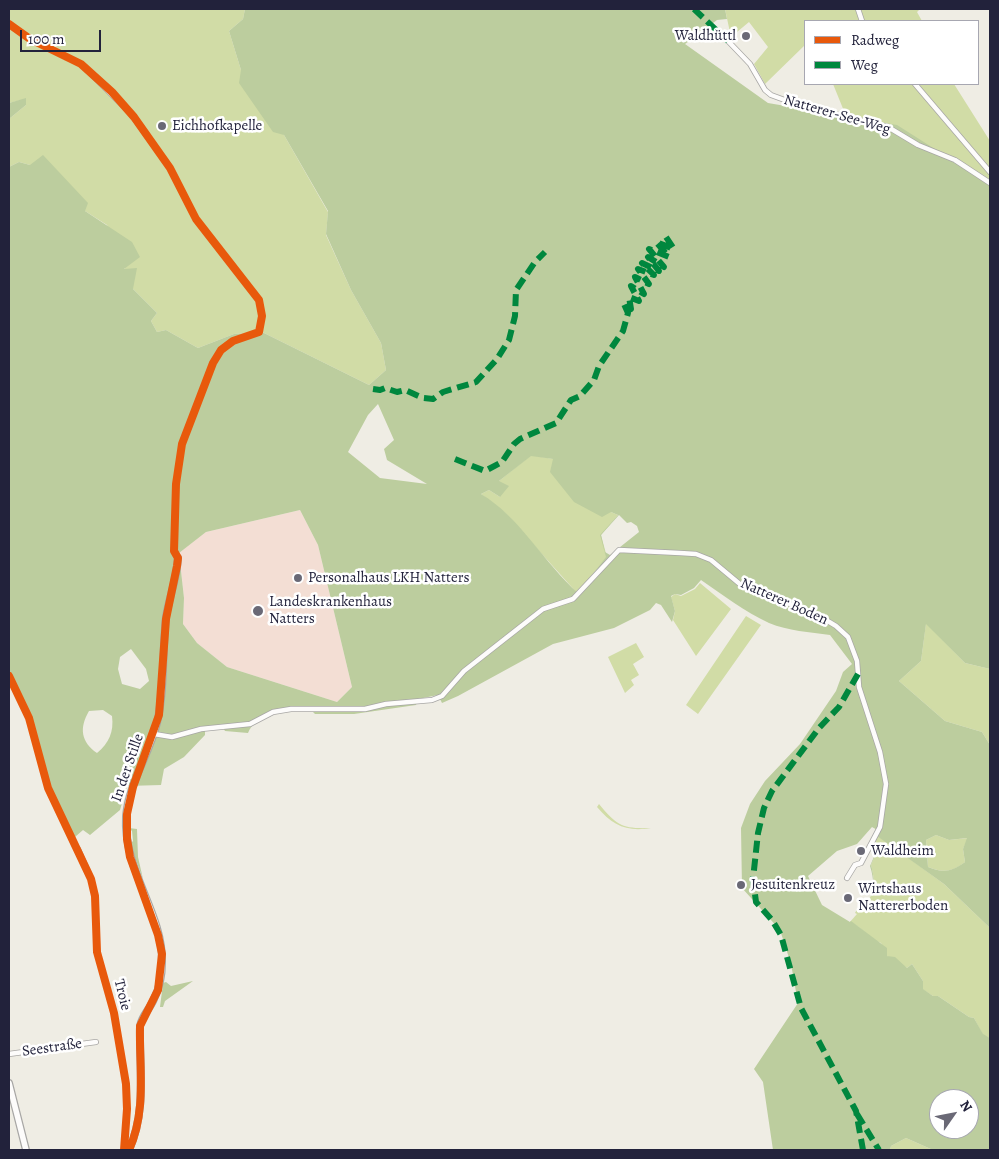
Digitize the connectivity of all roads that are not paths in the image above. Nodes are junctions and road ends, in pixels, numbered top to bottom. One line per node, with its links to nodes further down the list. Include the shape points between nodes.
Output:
1 (9, 24): 6 (street, via 30,39 81,64 118,99 170,168 196,219 259,300 262,316 259,332 233,341 221,350 182,444 176,484 174,551)
2 (728, 41): 5 (street, Natterer-See-Weg, via 750,64 771,95 801,106 888,127 918,145 955,160)
3 (916, 85): 4 (street)
4 (990, 172)
5 (990, 184)
6 (178, 558): 7 (street, In der Stille, via 166,619 160,706)
7 (154, 734): 9 (street, Natterer Boden, via 172,737 200,729 250,724 273,712 290,709 365,709 432,700 442,696 464,671 543,609 574,599 615,552 696,554 711,560 741,585 816,614 848,638 857,660 859,687 880,752 886,784 880,827 861,863 855,865); 15 (street, In der Stille, via 129,801 126,831 132,866 160,941 162,960 155,999 140,1026 140,1106)
8 (78, 849): 14 (street, Troie, via 95,896 97,952 114,1013 126,1084)
9 (847, 878)
10 (96, 1042): 11 (street, Seestraße)
11 (9, 1054)
12 (9, 1083): 13 (street)
13 (26, 1150)
14 (124, 1150)
15 (129, 1150)

